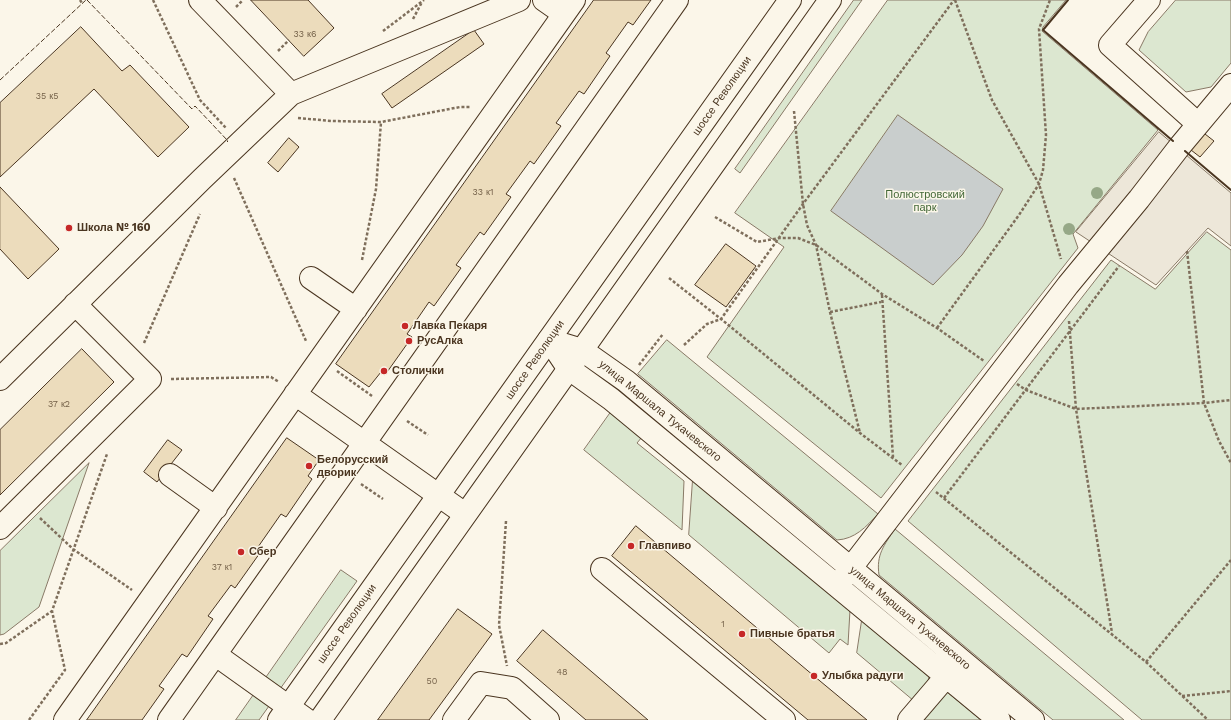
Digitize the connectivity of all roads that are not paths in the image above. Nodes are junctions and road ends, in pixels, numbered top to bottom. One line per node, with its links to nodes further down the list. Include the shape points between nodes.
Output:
1 (200, 0): 10 (main road)
2 (519, 0): 10 (main road)
3 (544, 0): 8 (main road)
4 (677, 0): 20 (main road)
5 (790, 0): 15 (main road, шоссе Революции)
6 (830, 0): 16 (main road)
7 (1149, 0): 11 (main road, via 1110,45)
8 (569, 7): 14 (main road)
9 (1231, 85): 11 (main road)
10 (291, 94): 13 (main road)
11 (1198, 124): 26 (main road, via 1073,279)
12 (311, 278): 14 (main road)
13 (75, 304): 18 (main road); 25 (main road, via 142,372)
14 (356, 310): 19 (main road)
15 (549, 340): 16 (main road, улица Маршала Тухачевского); 17 (main road, улица Маршала Тухачевского); 22 (main road, шоссе Революции)
16 (582, 350): 17 (main road); 26 (main road, улица Маршала Тухачевского, via 626,381)
17 (568, 368): 24 (main road); 28 (main road, улица Маршала Тухачевского, via 611,399)
18 (0, 379)
19 (295, 394): 20 (main road); 23 (main road)
20 (364, 443): 22 (main road); 29 (main road)
21 (170, 475): 23 (main road)
22 (438, 496): 24 (main road); 32 (main road, шоссе Революции)
23 (216, 508): 33 (main road)
24 (465, 514): 36 (main road)
25 (0, 528)
26 (850, 568): 28 (main road); 30 (main road, улица Маршала Тухачевского)
27 (602, 569): 39 (main road)
28 (837, 586): 31 (main road, улица Маршала Тухачевского)
29 (216, 655): 32 (main road); 34 (main road)
30 (960, 660): 31 (main road); 42 (main road, улица Маршала Тухачевского)
31 (946, 676): 40 (main road); 41 (main road, улица Маршала Тухачевского)
32 (283, 713): 35 (main road)
33 (65, 720)
34 (169, 720)
35 (307, 720)
36 (320, 720)
37 (454, 720): 38 (main road, via 481,683 512,688)
38 (548, 720)
39 (784, 720)
40 (909, 720)
41 (999, 720)
42 (1033, 720)

